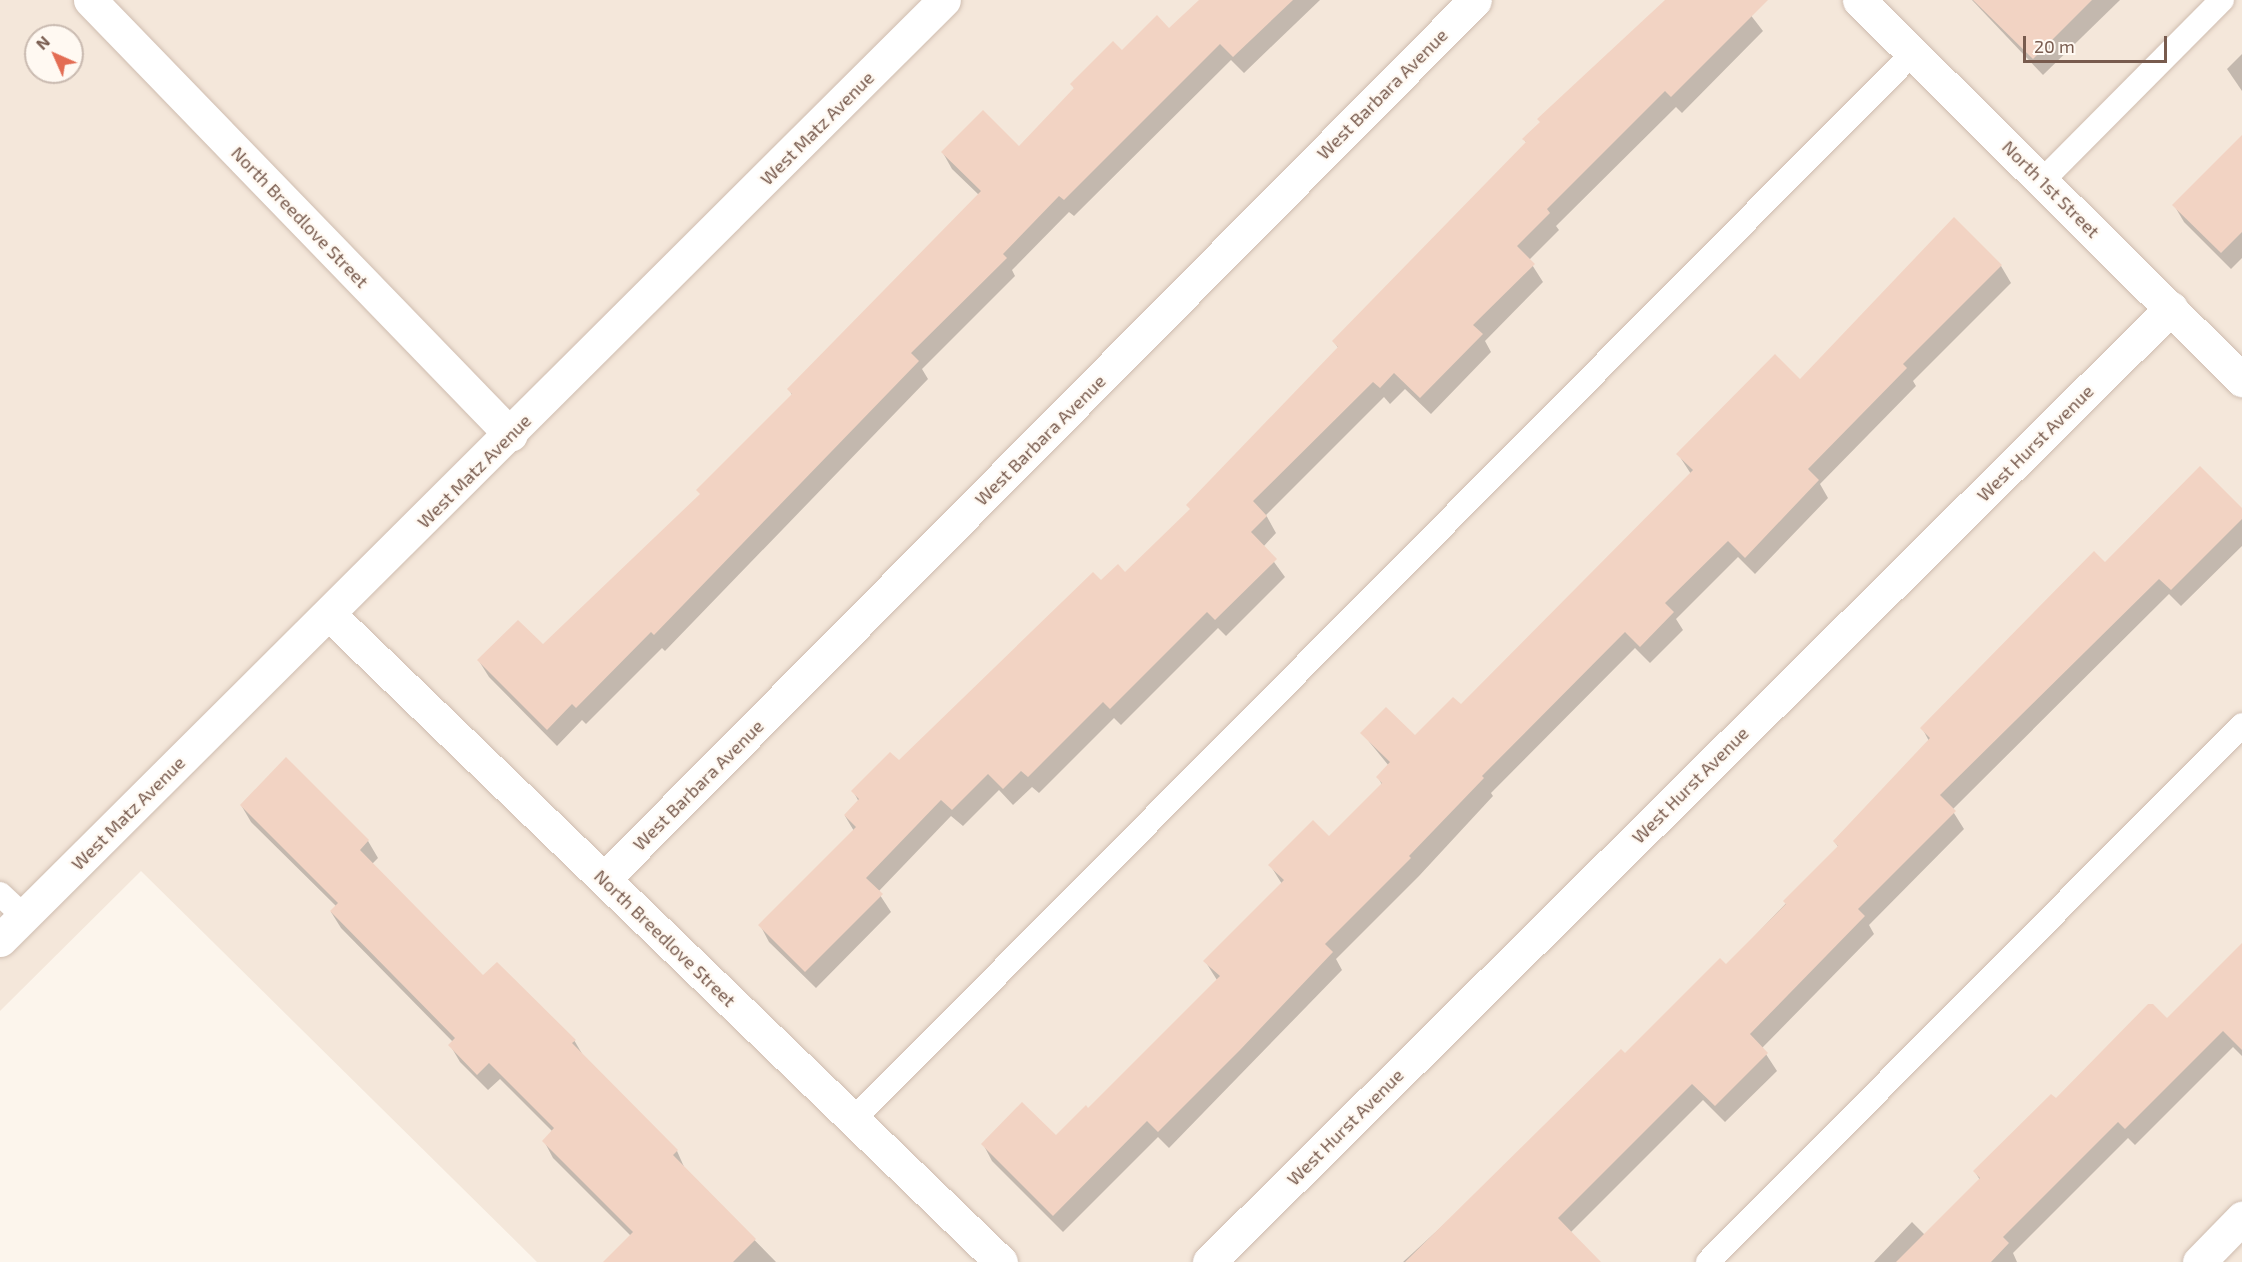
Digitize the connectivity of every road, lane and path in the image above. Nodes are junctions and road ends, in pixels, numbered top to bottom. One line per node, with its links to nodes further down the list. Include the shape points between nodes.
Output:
1 (90, 0): 10 (street, North Breedlove Street)
2 (944, 0): 10 (street, West Matz Avenue)
3 (1475, 0): 13 (street, West Barbara Avenue)
4 (1859, 0): 6 (street, North 1st Street)
5 (2222, 0): 7 (lane)
6 (1912, 54): 7 (street, North 1st Street); 17 (lane)
7 (2043, 180): 8 (street, North 1st Street)
8 (2171, 308): 9 (street, North 1st Street); 20 (street, West Hurst Avenue)
9 (2242, 380)
10 (511, 435): 11 (street, West Matz Avenue)
11 (330, 615): 13 (street, North Breedlove Street); 15 (street, West Matz Avenue)
12 (2242, 725): 21 (lane)
13 (604, 879): 17 (street, North Breedlove Street)
14 (0, 894): 15 (lane)
15 (24, 916): 16 (street, West Matz Avenue)
16 (0, 940)
17 (853, 1120): 19 (street, North Breedlove Street)
18 (2242, 1218): 22 (street)
19 (1001, 1262)
20 (1209, 1262)
21 (1708, 1262)
22 (2199, 1262)

